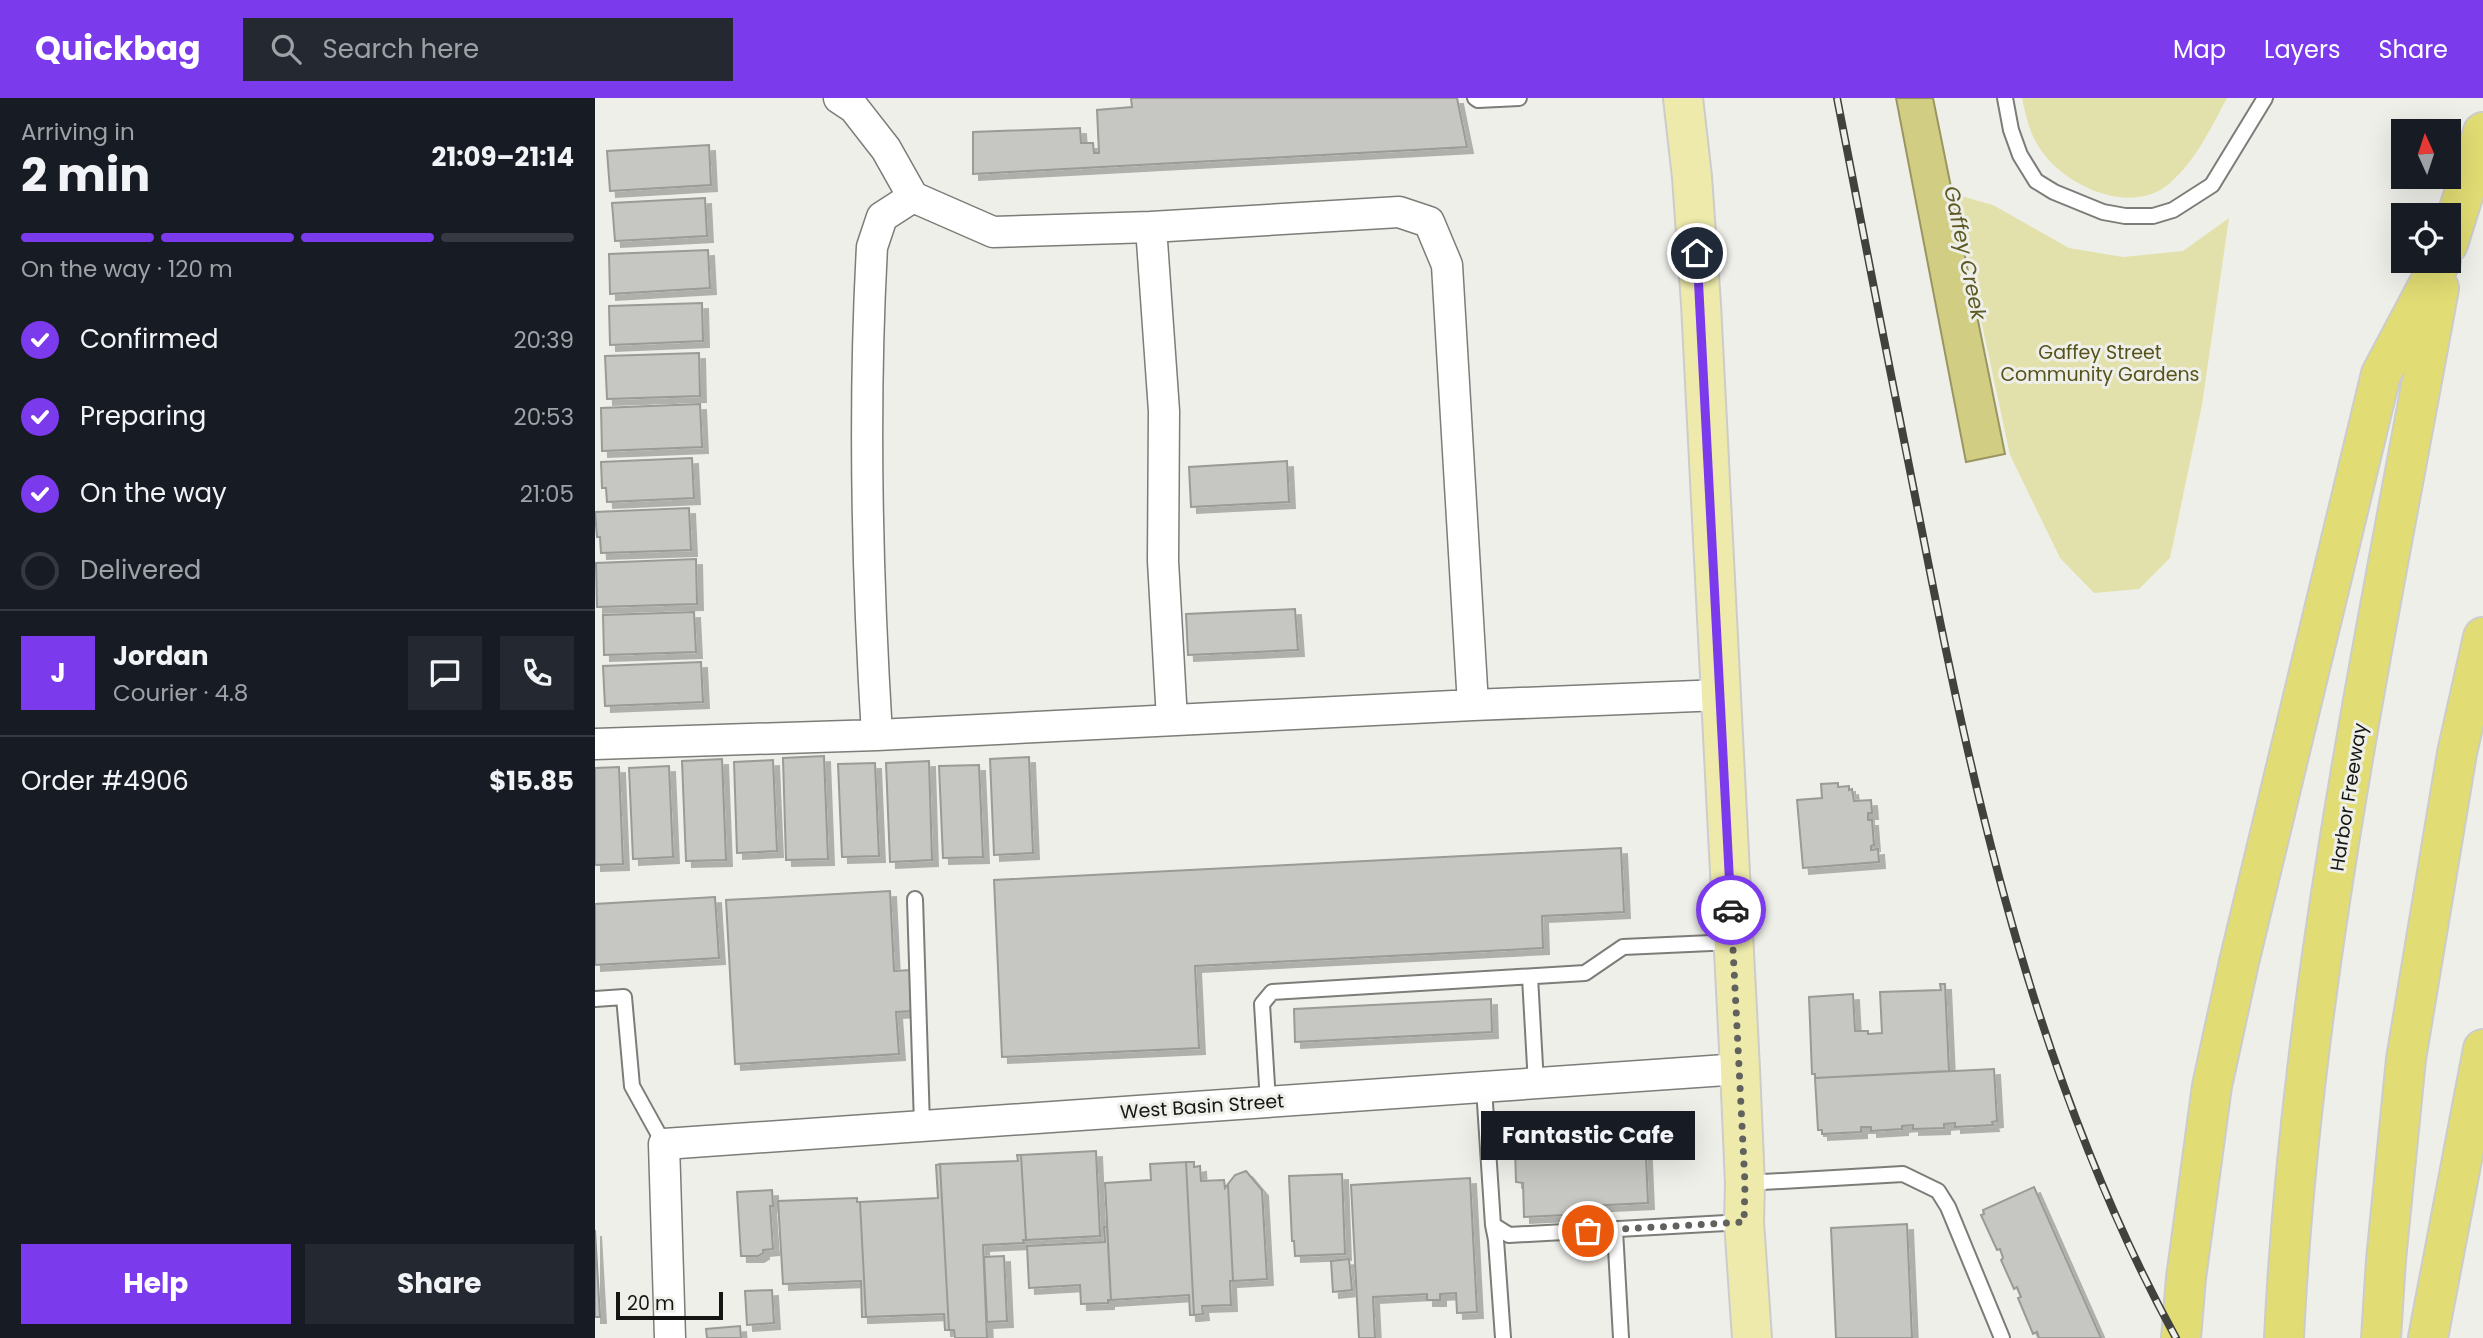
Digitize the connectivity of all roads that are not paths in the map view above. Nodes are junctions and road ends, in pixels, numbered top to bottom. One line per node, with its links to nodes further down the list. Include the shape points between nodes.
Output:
1 (839, 98): 8 (street, via 853,107 886,149)
2 (1475, 98): 3 (lane)
3 (1519, 98)
4 (1683, 98): 14 (main road, via 1701,304)
5 (2005, 98): 6 (lane, via 2016,142 2036,181 2103,212 2125,216 2173,210 2212,185)
6 (2265, 98)
7 (2483, 132): 9 (highway)
8 (913, 197): 10 (street, via 993,232); 17 (street, via 882,218 872,247 867,477)
9 (2461, 203)
10 (1151, 227): 15 (street, via 1399,212 1430,222 1447,265); 16 (street, via 1164,411 1163,561)
11 (2436, 273): 39 (highway, via 2381,374 2239,962 2213,1086)
12 (2441, 273): 40 (highway, Harbor Freeway, via 2344,810 2309,1055)
13 (2483, 638): 41 (highway, via 2457,754 2406,1059)
14 (1721, 695): 15 (street); 20 (main road)
15 (1473, 705): 16 (street)
16 (1172, 720): 17 (street)
17 (877, 735): 18 (street)
18 (595, 744)
19 (915, 899): 28 (lane)
20 (1733, 942): 21 (lane, via 1623,947 1585,973); 24 (main road)
21 (1530, 977): 25 (lane); 27 (lane, via 1272,992 1262,1004)
22 (595, 999): 29 (lane, via 624,997 632,1086)
23 (2483, 1049): 42 (highway)
24 (1740, 1069): 25 (street, West Basin Street); 30 (main road)
25 (1536, 1084): 26 (street, West Basin Street)
26 (1484, 1088): 27 (street, West Basin Street); 32 (lane)
27 (1268, 1102): 28 (street, West Basin Street)
28 (922, 1125): 29 (street, West Basin Street)
29 (664, 1144): 34 (street)
30 (1745, 1184): 31 (main road); 38 (lane, via 1903,1174 1938,1191)
31 (1744, 1222): 33 (lane); 37 (main road)
32 (1493, 1225): 33 (lane, via 1510,1235); 35 (lane)
33 (1615, 1230): 36 (lane)
34 (670, 1338)
35 (1503, 1338)
36 (1621, 1338)
37 (1752, 1338)
38 (2002, 1338)
39 (2181, 1338)
40 (2284, 1338)
41 (2381, 1338)
42 (2428, 1338)

